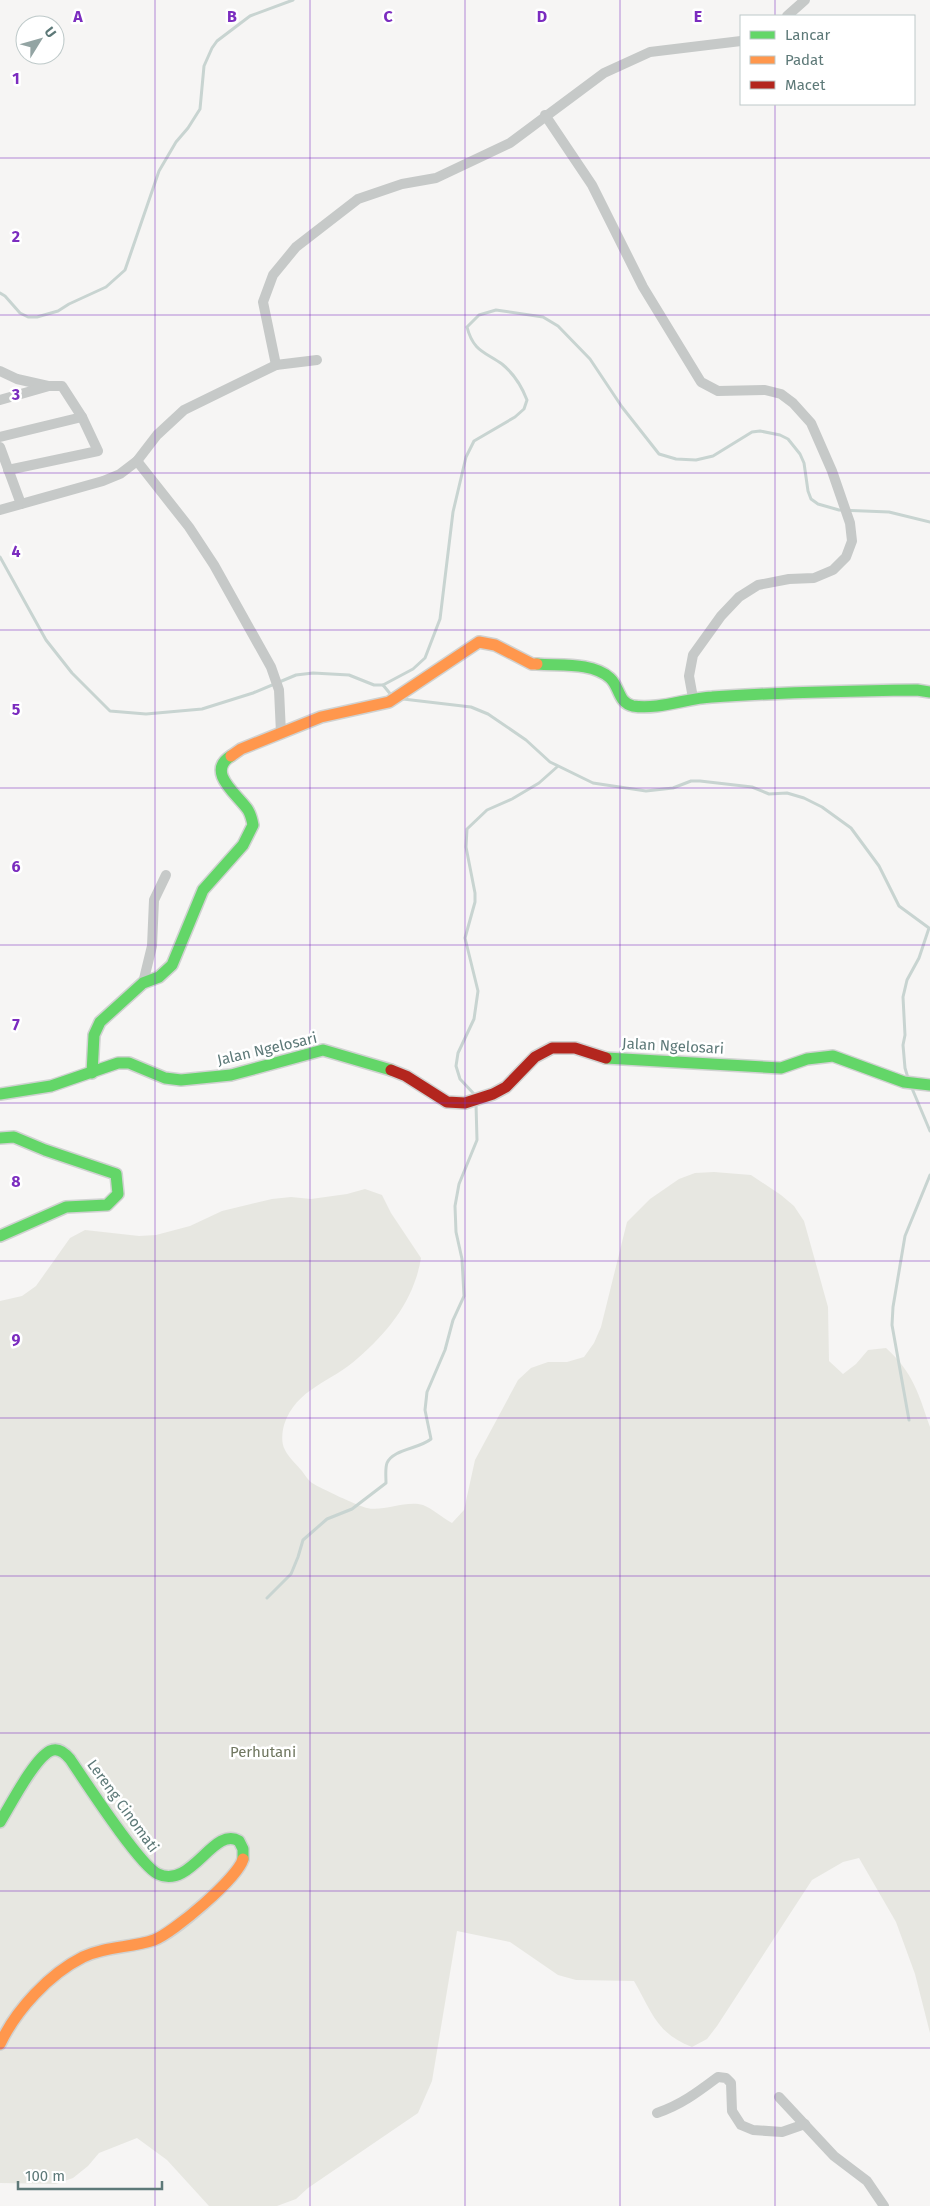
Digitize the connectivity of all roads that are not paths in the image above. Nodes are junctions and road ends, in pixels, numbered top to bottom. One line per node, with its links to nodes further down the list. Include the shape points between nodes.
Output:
1 (805, 0): 2 (street)
2 (788, 15)
3 (740, 41): 4 (street, via 650,52 604,72)
4 (545, 115): 6 (street, via 510,143 436,178 402,184 358,199 296,247 273,276 264,302); 18 (street, via 592,185 642,287 701,382 718,391 765,390 781,394 793,403 811,423 850,522 852,541 846,558 832,570 814,578 758,585 738,597 721,616 693,654 690,676)
5 (317, 360): 6 (street)
6 (276, 364): 13 (street, via 184,410 156,435)
7 (0, 371): 8 (street, via 17,379)
8 (49, 386): 9 (street); 10 (street, via 62,386)
9 (0, 400)
10 (82, 417): 11 (street); 14 (street, via 98,451)
11 (0, 437)
12 (0, 447): 14 (street)
13 (137, 461): 15 (street, via 120,474 103,481); 19 (street, via 189,527 214,565 271,667 279,690)
14 (8, 470): 15 (street)
15 (21, 504): 16 (street)
16 (0, 510)
17 (930, 692): 18 (street, via 795,692)
18 (693, 698): 19 (street, via 650,707 632,706 620,697 610,679 592,668 532,664 495,645 479,642 389,702 321,717)
19 (281, 733): 21 (street, via 232,752 222,765 224,782 249,811 251,830 243,845 203,890 172,965 159,977)
20 (166, 875): 21 (street, via 154,900 152,946)
21 (143, 982): 22 (street, via 100,1022 94,1035)
22 (92, 1073): 23 (street, Jalan Ngelosari, via 129,1063 165,1078 181,1080 231,1075 323,1050 379,1065 406,1076 448,1102 465,1103 506,1087 535,1057 552,1048 563,1047 608,1058 781,1068 807,1059 833,1056 909,1083); 24 (street, Jalan Ngelosari, via 51,1086)
23 (930, 1085)
24 (0, 1094)
25 (0, 1138): 26 (street, via 14,1137 114,1173 119,1190 107,1204 66,1206)
26 (0, 1236)
27 (0, 1822): 28 (street, Lereng Cinomati, via 40,1761 49,1752 59,1750 66,1753 138,1856 163,1877 188,1870 226,1838 236,1839 241,1844 244,1856 225,1883 162,1938 95,1952 79,1959 52,1979 12,2021)
28 (0, 2044)
29 (779, 2097): 31 (street)
30 (657, 2113): 31 (street, via 694,2096 718,2077 731,2082 732,2111 740,2125 753,2130 782,2132)
31 (805, 2124): 32 (street, via 834,2156 866,2181)
32 (884, 2206)

